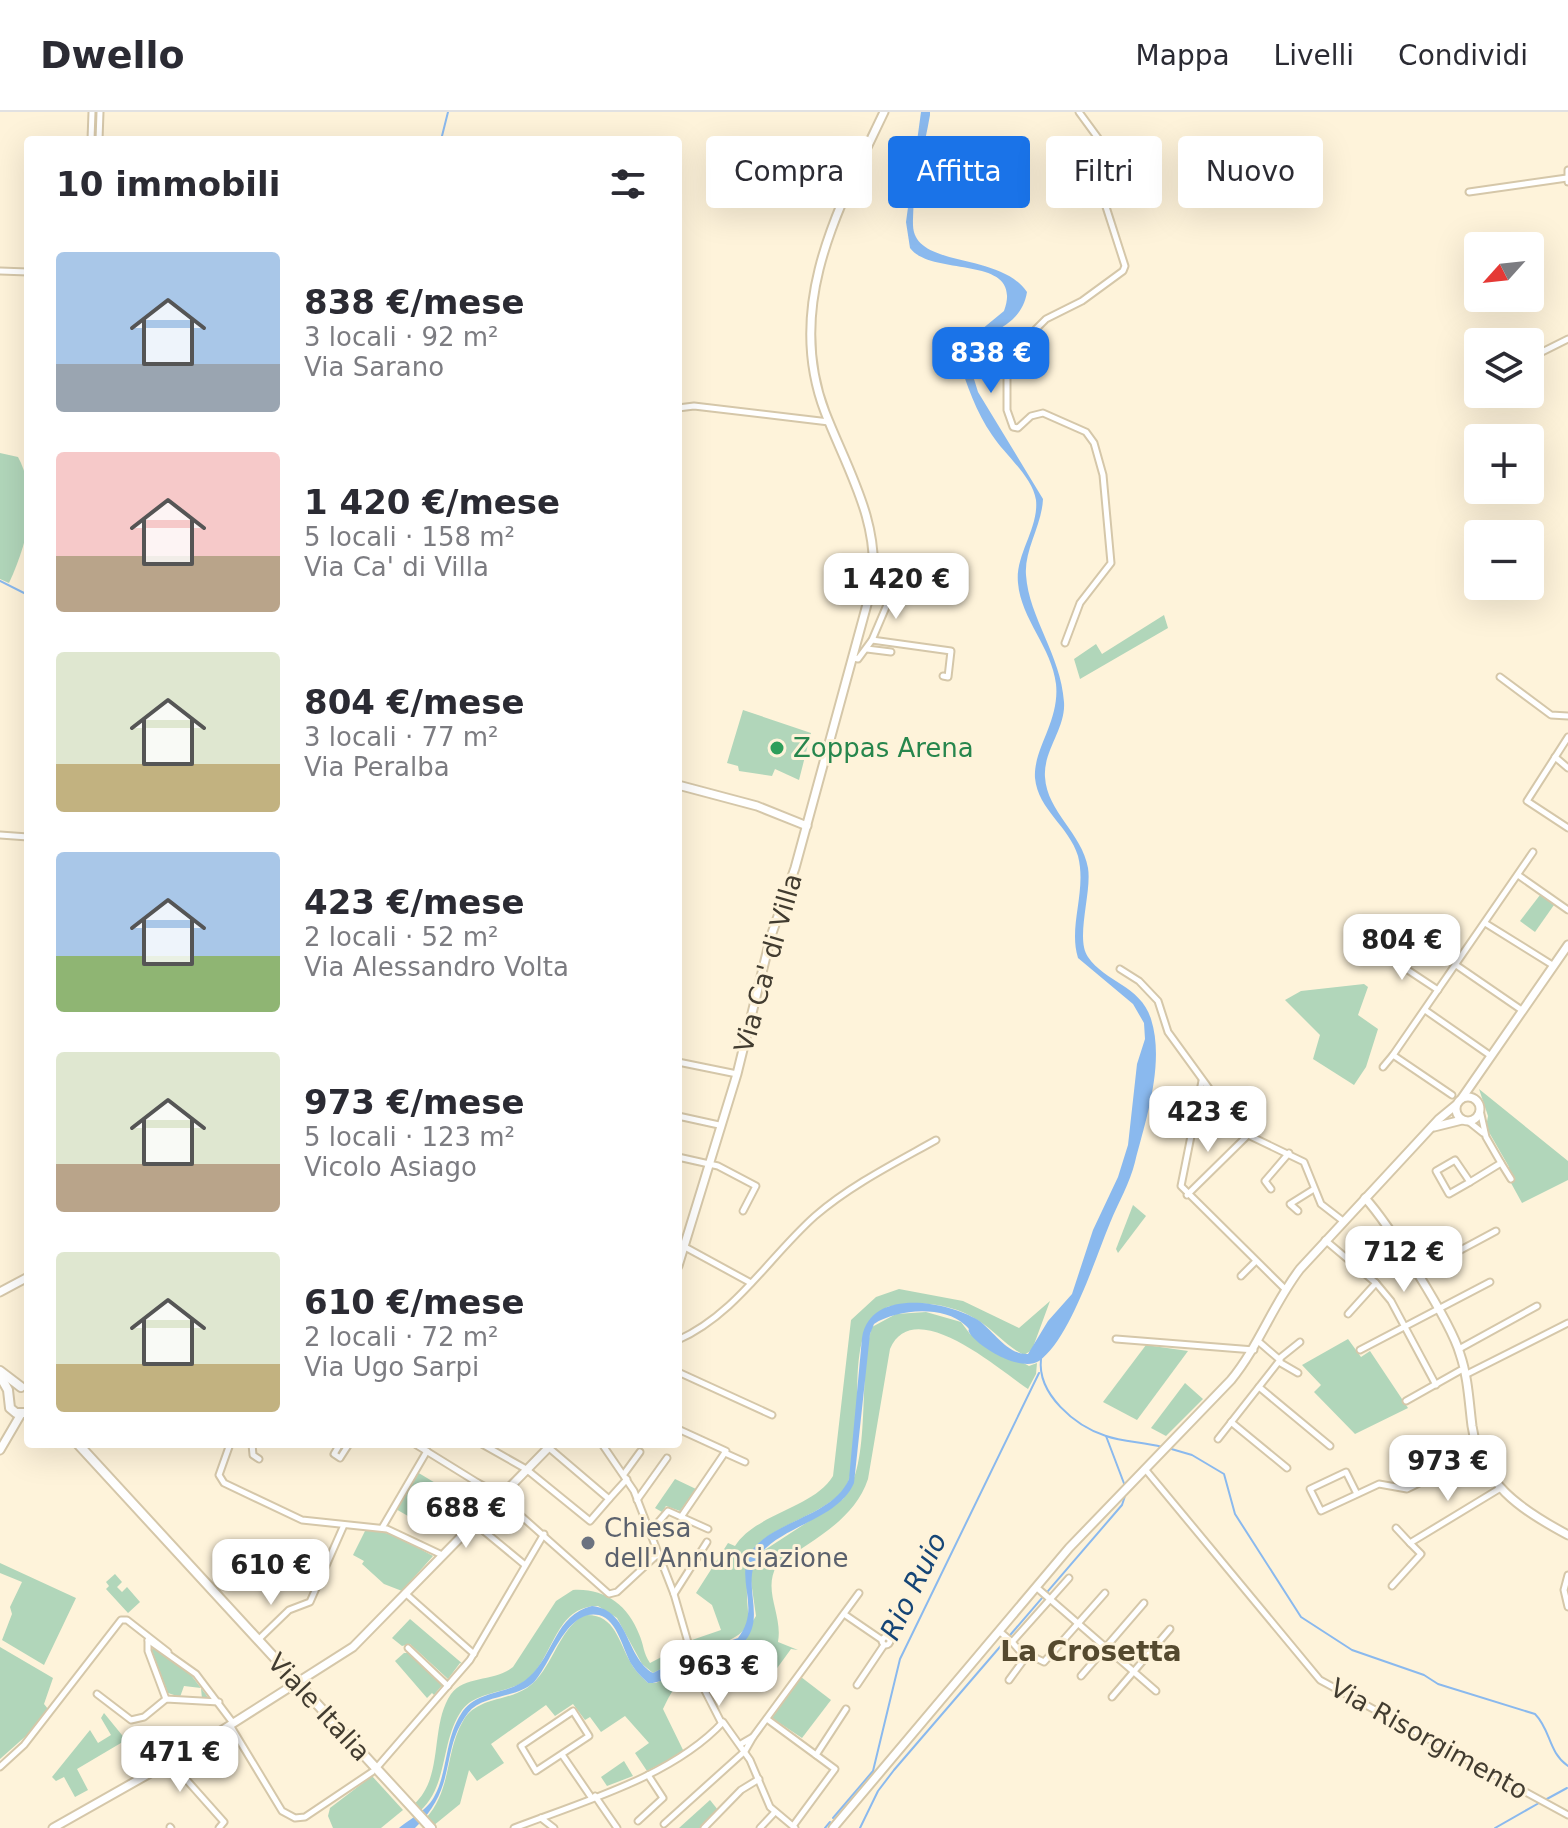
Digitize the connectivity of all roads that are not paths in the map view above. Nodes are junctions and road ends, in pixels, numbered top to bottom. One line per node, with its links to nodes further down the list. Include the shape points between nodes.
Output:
1 (92, 112): 5 (street)
2 (100, 112): 6 (street)
3 (884, 112): 15 (street, Via Ca' di Villa, via 832,223 814,282 814,373)
4 (1079, 112): 18 (street, via 1098,138 1099,185 1125,266 1091,295 1032,330 1014,354 1005,390 1013,427 1043,413 1086,432 1099,456 1111,563 1080,603)
5 (91, 136)
6 (99, 136)
7 (1568, 170): 8 (street)
8 (1567, 180): 9 (street)
9 (1469, 192)
10 (0, 271): 11 (street)
11 (24, 272)
12 (1568, 339): 13 (street)
13 (1544, 351)
14 (682, 408): 15 (street)
15 (829, 422): 16 (street, Via Ca' di Villa, via 870,527)
16 (872, 586): 17 (street, Via Ca' di Villa, via 892,593); 21 (street, Via Ca' di Villa)
17 (872, 640): 19 (street, Via Ca' di Villa); 23 (street, via 949,650)
18 (1065, 643)
19 (867, 649): 20 (street); 21 (street, Via Ca' di Villa)
20 (891, 652)
21 (854, 658): 29 (street, Via Ca' di Villa)
22 (1500, 677): 24 (street, via 1551,715)
23 (946, 679)
24 (1568, 716)
25 (1568, 737): 26 (street)
26 (1555, 757): 27 (street); 30 (street, via 1527,801)
27 (1568, 768)
28 (682, 786): 29 (street, via 747,802)
29 (807, 826): 49 (street, Via Ca' di Villa, via 771,936)
30 (1568, 828)
31 (0, 835): 32 (street)
32 (24, 837)
33 (1533, 852): 34 (street)
34 (1518, 875): 35 (street); 36 (street)
35 (1568, 910)
36 (1485, 923): 39 (street); 40 (street)
37 (1568, 945): 40 (street)
38 (1382, 953): 42 (street)
39 (1456, 965): 42 (street); 44 (street)
40 (1554, 966): 44 (street)
41 (1120, 969): 51 (street, via 1158,1001 1168,1032)
42 (1438, 990): 43 (street)
43 (1425, 1010): 45 (street); 46 (street)
44 (1523, 1011): 46 (street)
45 (1393, 1055): 48 (street); 52 (street)
46 (1492, 1056): 50 (street)
47 (682, 1063): 49 (street)
48 (1383, 1067)
49 (737, 1074): 59 (street, Via Ca' di Villa)
50 (1478, 1075): 53 (street); 54 (street)
51 (1202, 1081): 61 (street); 72 (street, via 1181,1186)
52 (1452, 1095): 53 (street); 55 (street)
53 (1462, 1098): 54 (street); 55 (street)
54 (1474, 1098): 56 (street)
55 (1456, 1105): 58 (street); 60 (street)
56 (1480, 1110): 58 (street); 62 (street)
57 (682, 1117): 59 (street)
58 (1465, 1120): 60 (street, via 1443,1122); 62 (street)
59 (719, 1125): 67 (street, Via Ca' di Villa)
60 (1426, 1133): 73 (street)
61 (1248, 1135): 64 (street); 72 (street)
62 (1486, 1137): 66 (street)
63 (936, 1140): 86 (street, via 816,1216)
64 (1289, 1153): 70 (street, via 1265,1181); 71 (street, via 1307,1165)
65 (682, 1158): 67 (street)
66 (1501, 1163): 68 (street); 69 (street)
67 (709, 1164): 74 (street, via 756,1186); 79 (street, Via Ca' di Villa)
68 (1511, 1179)
69 (1470, 1182): 69 (street, via 1455,1160 1436,1171 1449,1194)
70 (1271, 1189)
71 (1314, 1189): 75 (street, via 1290,1204); 76 (street, via 1321,1204)
72 (1187, 1195): 81 (street)
73 (1365, 1198): 76 (street); 82 (street)
74 (743, 1211)
75 (1298, 1211)
76 (1343, 1221): 78 (street)
77 (1496, 1231): 82 (street)
78 (1325, 1240): 87 (street); 88 (street)
79 (685, 1247): 80 (street, Via Ca' di Villa); 86 (street)
80 (682, 1255)
81 (1255, 1262): 83 (street); 88 (street)
82 (1416, 1274): 91 (street)
83 (1241, 1276)
84 (24, 1278): 89 (street)
85 (1490, 1282): 91 (street)
86 (751, 1283): 95 (street, via 709,1323)
87 (1376, 1283): 92 (street); 94 (street)
88 (1285, 1289): 97 (street)
89 (0, 1292)
90 (1537, 1306): 99 (street)
91 (1437, 1309): 94 (street); 99 (street)
92 (1348, 1314)
93 (1568, 1323): 104 (street)
94 (1405, 1326): 101 (street); 107 (street)
95 (682, 1338)
96 (1116, 1339): 100 (street)
97 (1258, 1341): 100 (street); 102 (street)
98 (1300, 1342): 102 (street)
99 (1459, 1349): 104 (street)
100 (1254, 1350): 140 (street)
101 (1360, 1350)
102 (1279, 1360): 103 (street); 108 (street)
103 (1298, 1373)
104 (1463, 1373): 107 (street); 134 (street)
105 (0, 1374): 109 (main road); 110 (main road)
106 (682, 1374): 114 (street)
107 (1436, 1385): 111 (street)
108 (1259, 1387): 115 (street); 119 (street)
109 (24, 1388): 110 (main road)
110 (9, 1395): 112 (main road)
111 (1406, 1401)
112 (10, 1408): 113 (main road); 117 (street)
113 (24, 1413): 117 (street)
114 (772, 1415)
115 (1231, 1422): 118 (street); 138 (street)
116 (682, 1431): 133 (street)
117 (8, 1434): 130 (street)
118 (1218, 1439)
119 (1330, 1446)
120 (82, 1448): 181 (main road, Viale Italia)
121 (229, 1448): 152 (street, via 219,1475 224,1483 296,1518)
122 (252, 1448): 136 (street)
123 (338, 1448): 124 (street, via 334,1454 340,1458)
124 (346, 1448)
125 (422, 1448): 131 (street)
126 (489, 1448): 139 (street)
127 (548, 1448): 139 (street)
128 (552, 1448): 147 (street)
129 (605, 1448): 141 (street)
130 (0, 1450)
131 (427, 1451): 142 (street); 153 (street)
132 (640, 1452): 141 (street)
133 (725, 1453): 137 (street); 150 (street)
134 (1479, 1454): 143 (street); 145 (street, via 1407,1489 1379,1484)
135 (667, 1458): 148 (street)
136 (259, 1459)
137 (745, 1462)
138 (1287, 1468)
139 (526, 1469): 146 (street); 147 (street, via 590,1521)
140 (1145, 1469): 167 (street); 220 (street, Via Risorgimento, via 1320,1680)
141 (625, 1477): 147 (street); 148 (street)
142 (478, 1483): 144 (street); 146 (street)
143 (1499, 1489): 156 (street, via 1524,1510); 160 (street)
144 (483, 1490): 146 (street); 149 (street)
145 (1357, 1494): 145 (street, via 1346,1472 1310,1489 1321,1511)
146 (497, 1498): 149 (street); 158 (street)
147 (609, 1499)
148 (637, 1500): 157 (street)
149 (487, 1507): 151 (street)
150 (681, 1517): 155 (street); 157 (street, via 668,1511)
151 (473, 1522): 161 (street); 163 (street)
152 (344, 1525): 153 (street); 181 (street, via 311,1600 289,1610)
153 (382, 1528): 161 (street)
154 (1396, 1528): 160 (street)
155 (708, 1529)
156 (1567, 1532)
157 (649, 1533): 162 (street)
158 (544, 1534): 162 (street, via 603,1591 613,1594); 163 (street)
159 (707, 1542): 171 (street)
160 (1410, 1543): 166 (street, via 1421,1554)
161 (440, 1554): 168 (street)
162 (658, 1554): 171 (street)
163 (525, 1565): 186 (street)
164 (1568, 1575): 174 (street)
165 (1069, 1578): 172 (street)
166 (1392, 1586)
167 (1038, 1588): 172 (street); 178 (street)
168 (405, 1593): 186 (street); 190 (street, via 361,1640)
169 (859, 1593): 175 (street)
170 (1105, 1593): 176 (street)
171 (674, 1594): 206 (street, via 696,1673)
172 (1049, 1598): 176 (street); 182 (street)
173 (1144, 1603): 184 (street)
174 (1568, 1607)
175 (844, 1614): 194 (street, via 883,1643); 204 (street)
176 (1078, 1623): 184 (street); 187 (street, via 1044,1662)
177 (1170, 1629): 188 (street)
178 (1000, 1632): 182 (street); 234 (street)
179 (144, 1633): 180 (street); 185 (street); 214 (street, via 122,1619 24,1745)
180 (148, 1640): 185 (street); 201 (street)
181 (258, 1640): 189 (main road, Viale Italia)
182 (1012, 1641): 187 (street)
183 (408, 1648): 195 (street)
184 (1105, 1648): 188 (street); 191 (street)
185 (168, 1652): 202 (street)
186 (474, 1654): 195 (street)
187 (1028, 1654): 192 (street)
188 (1133, 1672): 197 (street); 200 (street)
189 (290, 1675): 190 (street); 193 (main road, Viale Italia)
190 (310, 1675): 193 (street)
191 (1081, 1676)
192 (1009, 1680)
193 (297, 1683): 196 (main road, Viale Italia); 198 (street)
194 (857, 1685)
195 (448, 1686): 213 (street)
196 (304, 1691): 198 (street); 228 (main road, Viale Italia)
197 (1156, 1691)
198 (283, 1692): 205 (street)
199 (97, 1694): 201 (street, via 131,1720 144,1717)
200 (1112, 1697)
201 (166, 1699): 202 (street)
202 (219, 1702): 205 (street)
203 (846, 1709): 210 (street)
204 (767, 1719): 207 (street); 210 (street)
205 (232, 1724): 212 (street); 215 (street, via 282,1811 292,1817 308,1816)
206 (723, 1726): 208 (street); 216 (street, via 686,1755)
207 (753, 1737): 208 (street); 209 (street)
208 (741, 1744): 209 (street)
209 (745, 1751): 217 (street); 223 (street)
210 (816, 1755): 225 (street, via 835,1769)
211 (563, 1756): 211 (street, via 589,1736 573,1711 521,1746 539,1772); 218 (street)
212 (179, 1757): 226 (street); 227 (street, via 184,1777 224,1822)
213 (379, 1765)
214 (0, 1767)
215 (372, 1772)
216 (648, 1775): 218 (street); 222 (street, via 663,1798)
217 (759, 1779): 219 (street); 232 (street)
218 (593, 1797): 221 (street); 231 (street)
219 (775, 1812): 225 (street); 233 (street)
220 (1568, 1815)
221 (540, 1818): 224 (street); 230 (street)
222 (638, 1821)
223 (664, 1824)
224 (527, 1825): 229 (street)
225 (794, 1827)
226 (53, 1828)
227 (219, 1828)
228 (431, 1828)
229 (514, 1828)
230 (554, 1828)
231 (617, 1828)
232 (704, 1828)
233 (760, 1828)
234 (833, 1828)

